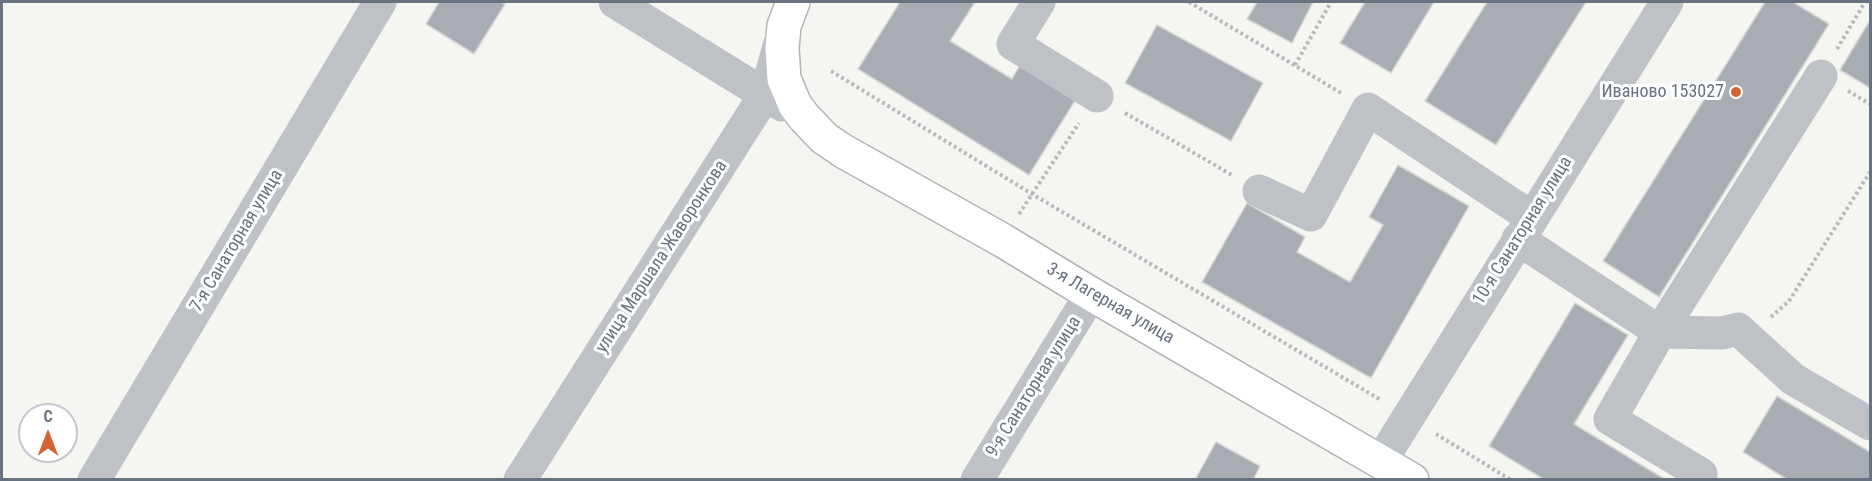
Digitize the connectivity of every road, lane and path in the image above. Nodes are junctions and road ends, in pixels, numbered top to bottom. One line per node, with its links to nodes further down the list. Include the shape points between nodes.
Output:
1 (380, 2): 28 (street, 7-я Санаторная улица)
2 (615, 2): 12 (street, 3-я Лагерная улица)
3 (1039, 2): 13 (street, via 1013,44)
4 (1189, 2): 9 (path)
5 (1331, 2): 9 (path)
6 (1667, 2): 19 (street, 10-я Санаторная улица)
7 (1865, 2): 11 (path)
8 (788, 14): 12 (street, улица Маршала Жаворонкова); 15 (main road, 3-я Лагерная улица, via 782,48 784,79 795,105)
9 (1295, 65): 14 (path)
10 (831, 70): 18 (path)
11 (1821, 76): 23 (street)
12 (766, 93): 15 (street, 3-я Лагерная улица); 29 (street, улица Маршала Жаворонкова)
13 (1097, 96): 17 (path); 18 (path)
14 (1368, 109): 17 (street, via 1311,214); 19 (street)
15 (811, 124): 20 (main road, 3-я Лагерная улица, via 843,151)
16 (1870, 172): 22 (path, via 1789,301 1765,322)
17 (1259, 190)
18 (1032, 194): 20 (path); 24 (path)
19 (1525, 228): 23 (street); 24 (street, 10-я Санаторная улица)
20 (1002, 240): 21 (main road, 3-я Лагерная улица)
21 (1091, 294): 26 (main road, 3-я Лагерная улица); 30 (street, 9-я Санаторная улица)
22 (1738, 329): 23 (street, via 1722,333); 25 (street, via 1792,379)
23 (1660, 332): 27 (street, via 1610,419)
24 (1408, 417): 26 (street, 10-я Санаторная улица); 32 (path)
25 (1870, 424)
26 (1381, 461): 31 (main road, 3-я Лагерная улица)
27 (1701, 474)
28 (94, 480)
29 (520, 480)
30 (977, 480)
31 (1412, 480)
32 (1511, 480)

